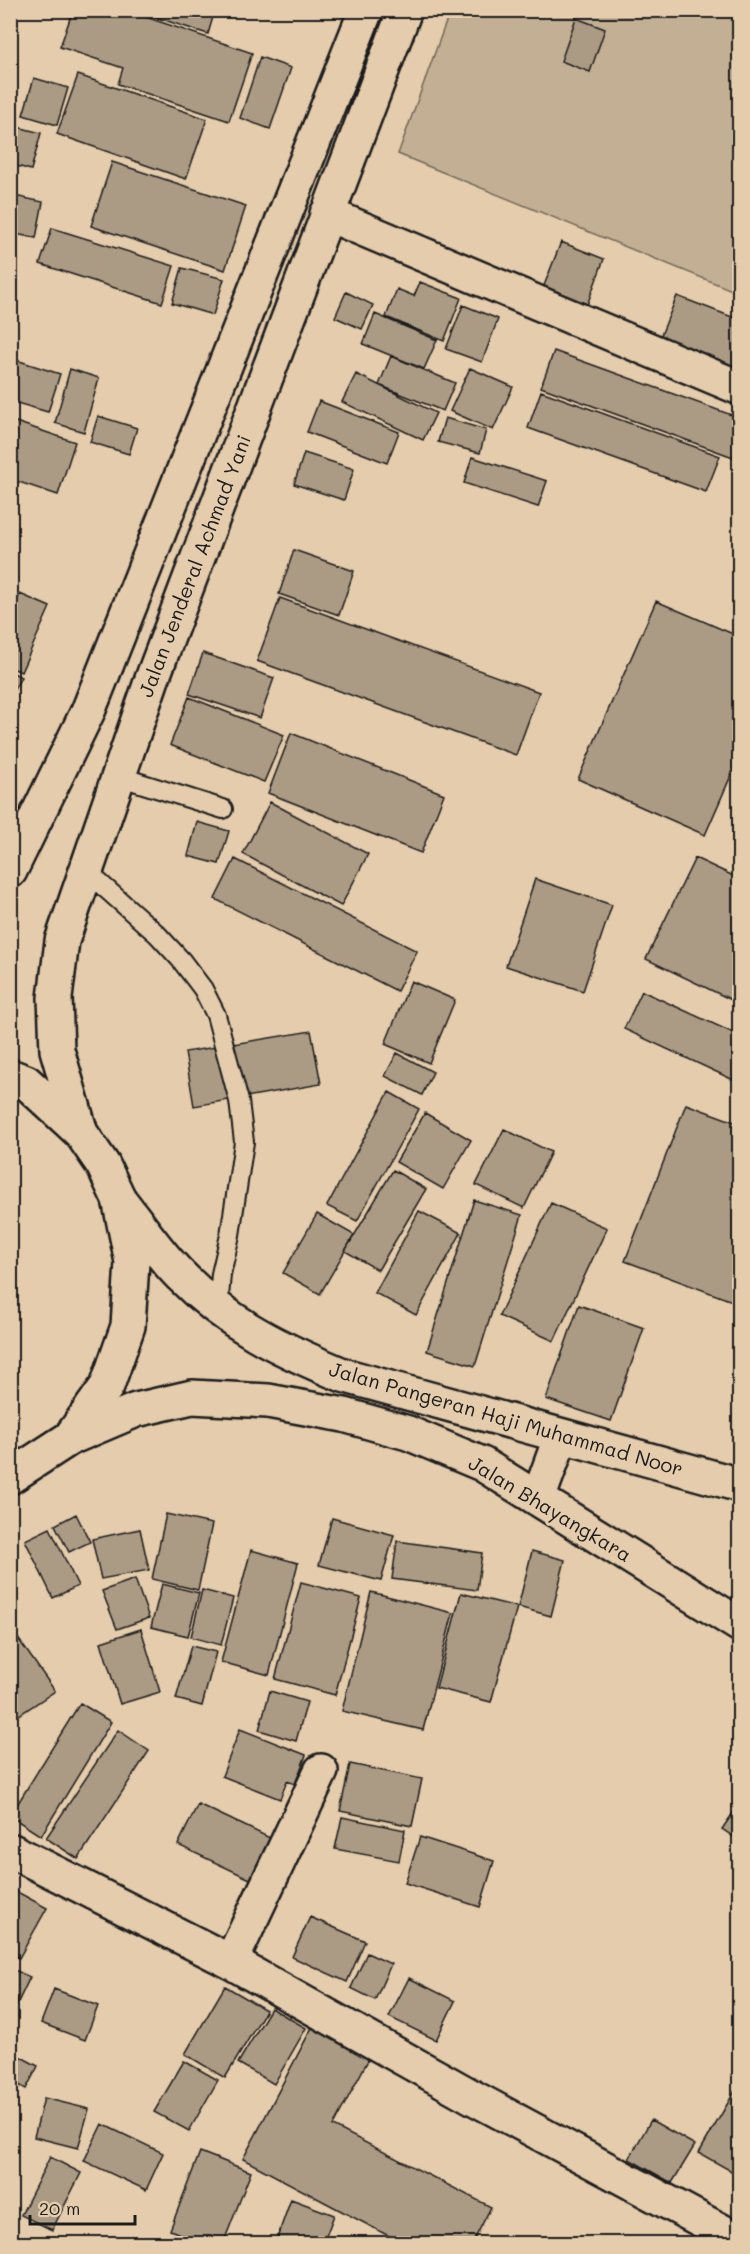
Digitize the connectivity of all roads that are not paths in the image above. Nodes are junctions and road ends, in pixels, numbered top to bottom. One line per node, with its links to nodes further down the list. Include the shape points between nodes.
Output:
1 (366, 10): 8 (main road, via 89,709)
2 (405, 10): 3 (main road, Jalan Jenderal Achmad Yani)
3 (327, 214): 4 (main road); 5 (main road, Jalan Jenderal Achmad Yani)
4 (740, 388)
5 (118, 776): 6 (lane); 7 (main road, Jalan Jenderal Achmad Yani)
6 (223, 809)
7 (85, 870): 10 (main road, Jalan Jenderal Achmad Yani, via 62,941 55,998 57,1050); 12 (lane, via 181,960 216,1015 239,1101 244,1142)
8 (10, 871)
9 (10, 1076): 10 (main road, via 26,1082)
10 (81, 1133): 11 (main road, via 103,1165)
11 (119, 1199): 12 (main road, Jalan Pangeran Haji Muhammad Noor, via 179,1274); 14 (main road, via 132,1262 128,1326 107,1386)
12 (218, 1309): 13 (main road, Jalan Pangeran Haji Muhammad Noor, via 285,1352 343,1375)
13 (561, 1436): 16 (main road, Jalan Pangeran Haji Muhammad Noor); 17 (main road)
14 (70, 1438): 15 (main road); 17 (main road, Jalan Bhayangkara, via 136,1410 192,1397 268,1401 344,1415 408,1433 482,1464)
15 (10, 1477)
16 (740, 1485)
17 (538, 1499): 18 (main road, Jalan Bhayangkara)
18 (740, 1625)
19 (321, 1771): 21 (main road)
20 (10, 1850): 21 (main road)
21 (231, 1962): 22 (main road, via 476,2099)
22 (737, 2234)

